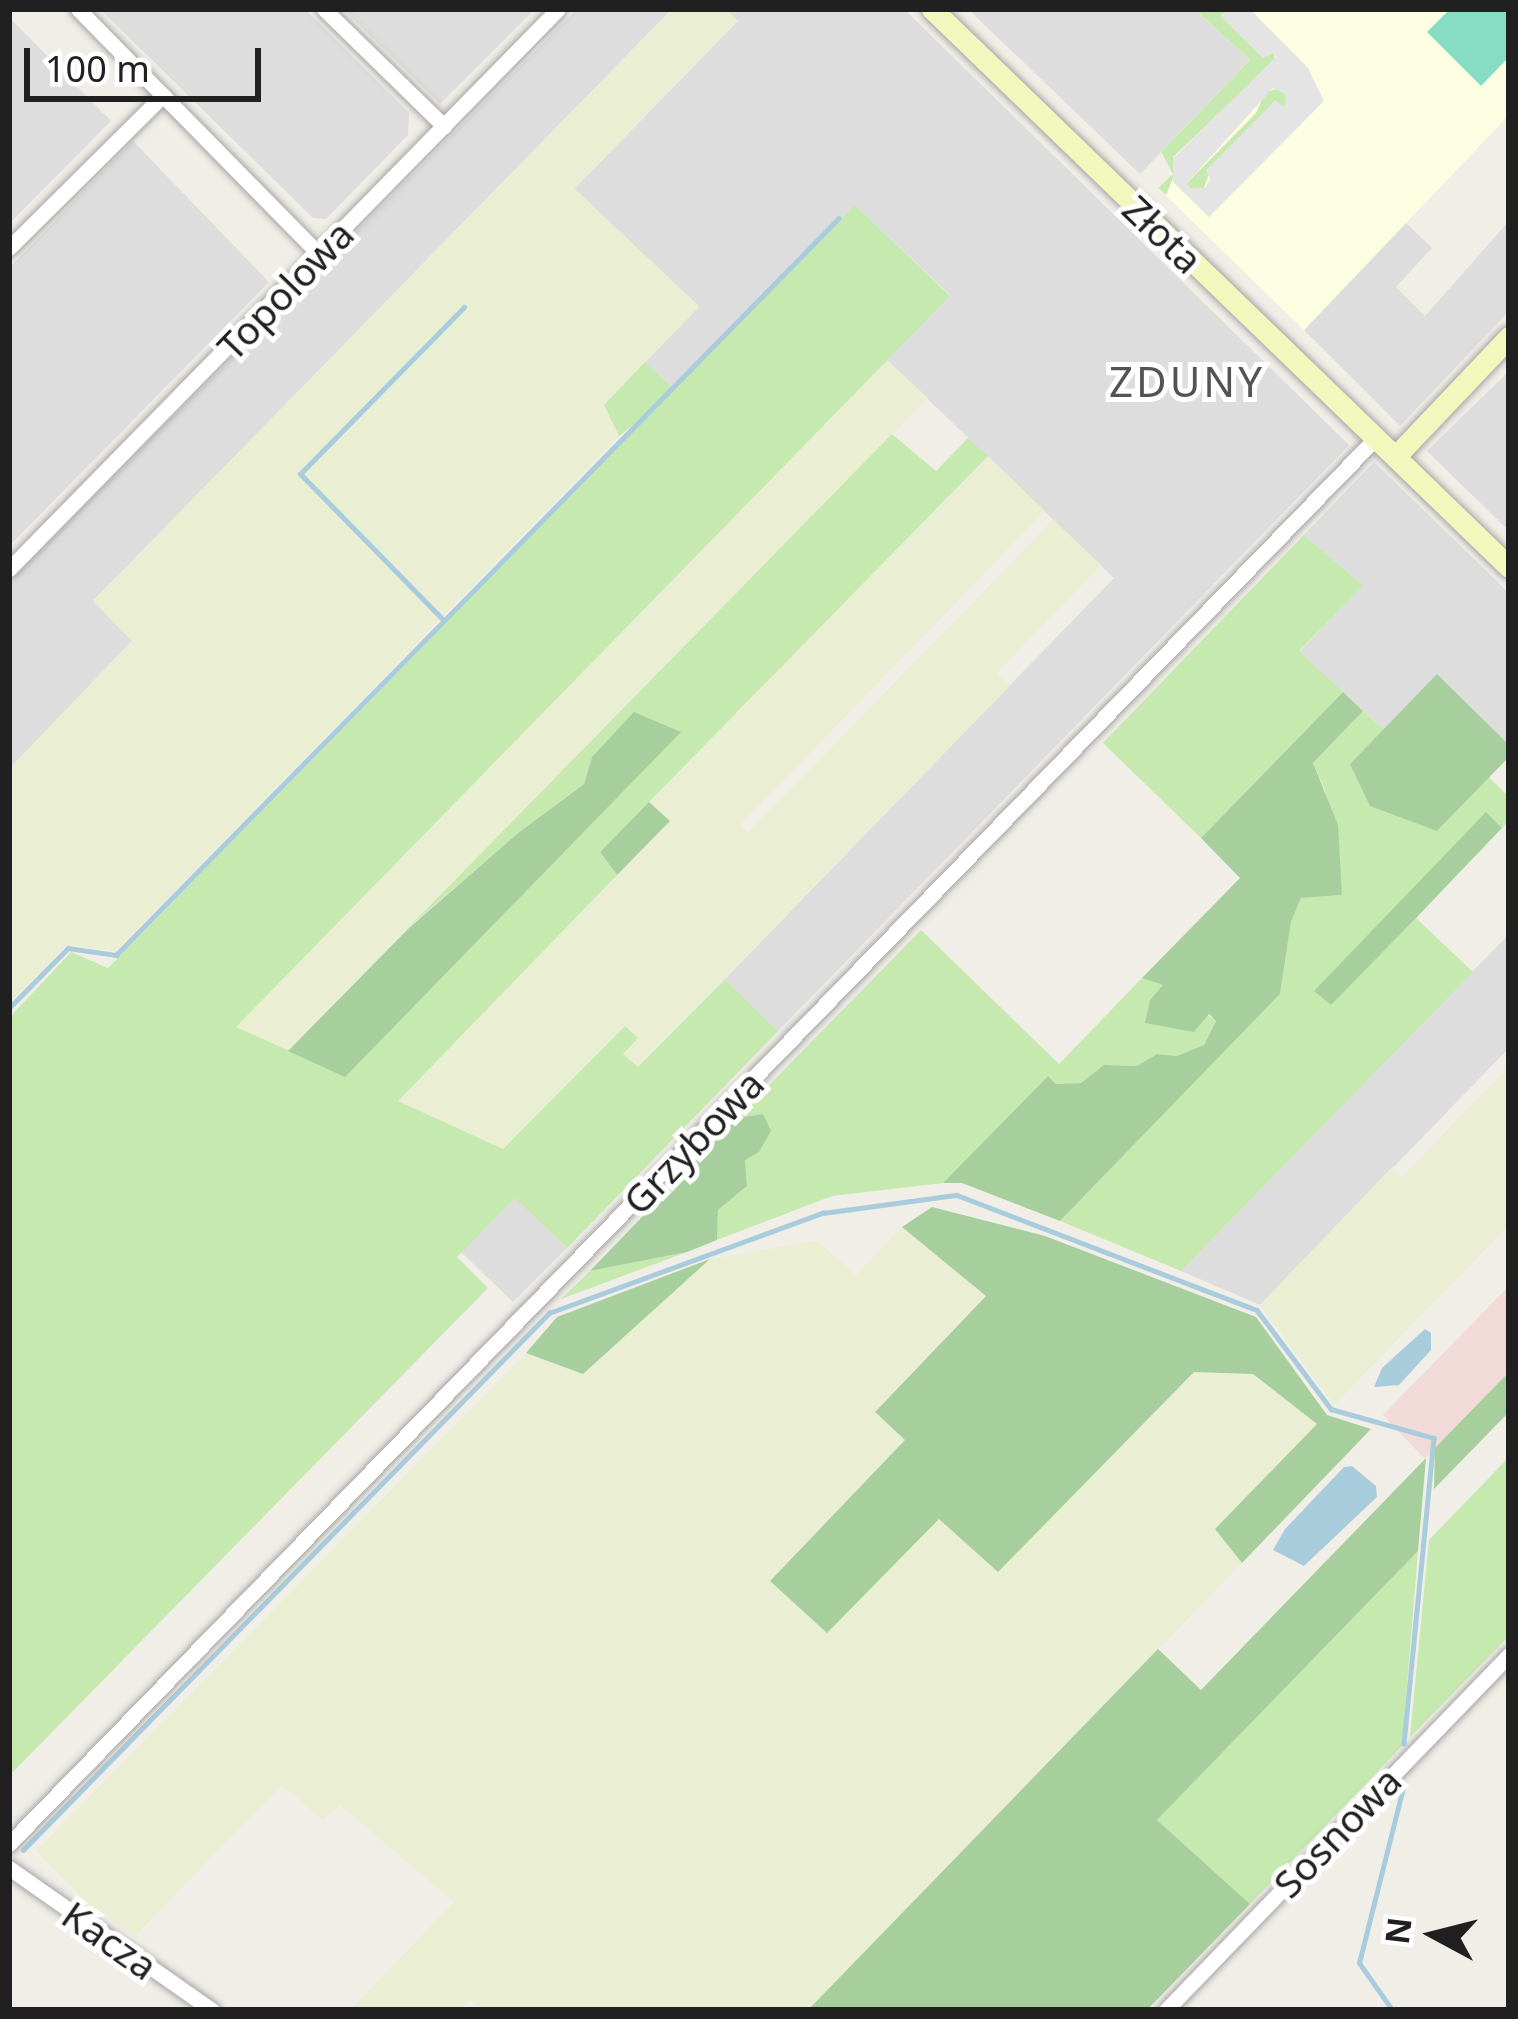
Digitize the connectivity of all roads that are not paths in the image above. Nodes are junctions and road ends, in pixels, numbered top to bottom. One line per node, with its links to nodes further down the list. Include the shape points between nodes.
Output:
1 (78, 9): 5 (street)
2 (325, 9): 6 (street)
3 (558, 9): 6 (street, Topolowa)
4 (932, 9): 10 (street, Złota)
5 (163, 95): 7 (street); 8 (street)
6 (444, 126): 8 (street, Topolowa)
7 (9, 248)
8 (320, 255): 13 (street, Topolowa)
9 (1509, 337): 11 (street)
10 (1376, 438): 11 (street, Złota); 15 (street, Grzybowa)
11 (1396, 457): 12 (street, Złota)
12 (1509, 567)
13 (9, 569)
14 (1509, 1655): 18 (street, Sosnowa)
15 (9, 1844)
16 (9, 1868): 17 (street, Kacza)
17 (212, 2010)
18 (1166, 2010)

